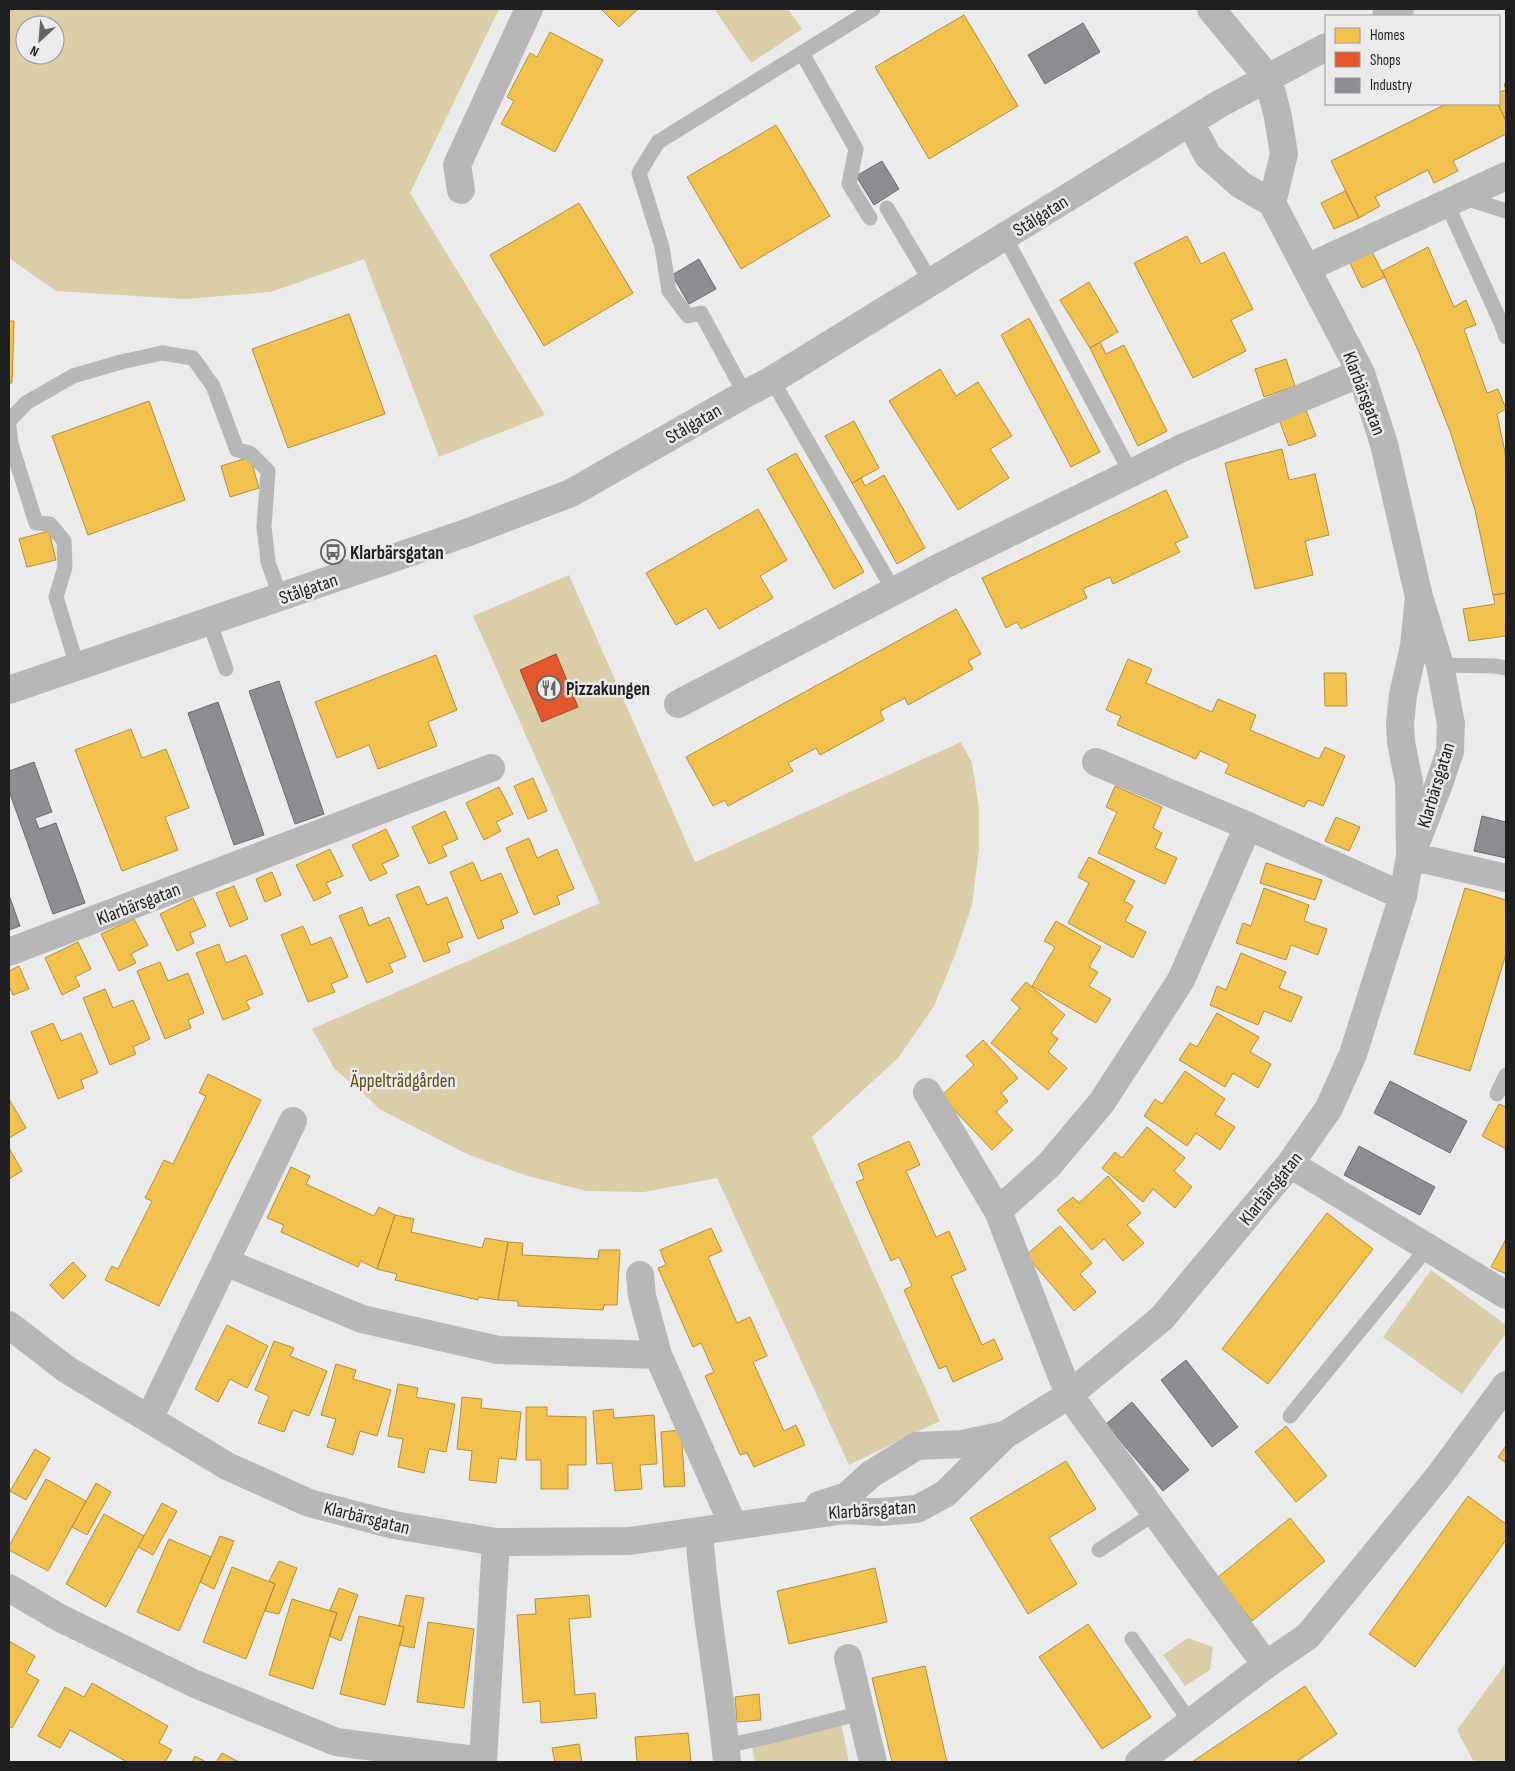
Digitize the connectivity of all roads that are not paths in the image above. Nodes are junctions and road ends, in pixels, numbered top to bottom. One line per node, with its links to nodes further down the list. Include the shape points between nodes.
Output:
1 (529, 9): 11 (street, via 457,165)
2 (872, 9): 7 (lane)
3 (1211, 9): 8 (street)
4 (1400, 9): 5 (street)
5 (1388, 15)
6 (1325, 49): 8 (street, Stålgatan)
7 (802, 52): 16 (lane, via 856,149 849,184); 23 (lane, via 658,142 639,173 662,247 669,292 688,316 701,313)
8 (1268, 78): 9 (street, Stålgatan); 13 (street, via 1284,154)
9 (1190, 122): 13 (street, via 1208,156 1241,185); 17 (street, Stålgatan)
10 (1506, 176): 12 (street)
11 (462, 190)
12 (1454, 200): 15 (lane); 18 (street); 20 (lane)
13 (1272, 203): 18 (street, Klarbärsgatan)
14 (887, 208): 19 (lane)
15 (1506, 211)
16 (870, 218)
17 (1004, 237): 19 (street, Stålgatan); 26 (lane)
18 (1307, 268): 21 (street, Klarbärsgatan)
19 (932, 282): 22 (street, Stålgatan)
20 (1506, 337)
21 (1361, 373): 26 (street); 28 (street, Klarbärsgatan, via 1384,444)
22 (772, 380): 23 (street, Stålgatan); 27 (lane)
23 (745, 394): 29 (street, Stålgatan, via 571,493)
24 (9, 421): 29 (lane, via 26,403 73,376 162,352 193,358 212,386 237,450 250,453 268,471 264,527 268,562)
25 (9, 426): 32 (lane, via 11,444 36,522 50,524 64,541 65,567 56,598)
26 (1130, 473): 27 (street)
27 (894, 590): 36 (street)
28 (1419, 597): 31 (street, Klarbärsgatan); 40 (street, Klarbärsgatan, via 1400,724 1409,782)
29 (281, 598): 30 (street, Stålgatan)
30 (209, 621): 32 (street, Stålgatan); 34 (lane)
31 (1440, 664): 33 (lane); 40 (street, Klarbärsgatan, via 1451,724 1450,750)
32 (77, 666): 35 (street, Stålgatan)
33 (1506, 668)
34 (226, 669)
35 (9, 690)
36 (678, 704)
37 (1096, 762): 39 (street)
38 (491, 768): 43 (street, Klarbärsgatan)
39 (1248, 826): 42 (street); 49 (street, via 1181,980 1102,1102 1049,1165)
40 (1410, 856): 41 (street); 42 (street, Klarbärsgatan)
41 (1506, 878)
42 (1403, 896): 48 (street, Klarbärsgatan, via 1353,1054 1329,1108)
43 (9, 952)
44 (1506, 1075): 46 (lane)
45 (927, 1092): 49 (street)
46 (1497, 1094)
47 (293, 1121): 51 (street)
48 (1290, 1164): 50 (street); 57 (street, Klarbärsgatan, via 1162,1318)
49 (998, 1211): 57 (street)
50 (1428, 1247): 53 (street); 58 (lane)
51 (225, 1262): 55 (street, via 362,1319 498,1350); 59 (street)
52 (640, 1275): 55 (street, via 642,1296)
53 (1506, 1295)
54 (9, 1325): 59 (street, Klarbärsgatan, via 66,1369)
55 (658, 1355): 63 (street)
56 (1506, 1385): 70 (street, via 1439,1476 1308,1636)
57 (1069, 1395): 60 (street, Klarbärsgatan); 61 (street)
58 (1290, 1416)
59 (149, 1419): 65 (street, Klarbärsgatan, via 227,1466 309,1503 394,1525)
60 (1005, 1435): 62 (street, Klarbärsgatan, via 962,1444 917,1446 871,1474 847,1496); 62 (street, Klarbärsgatan, via 945,1494 917,1509 845,1510)
61 (1156, 1513): 66 (lane); 70 (street)
62 (772, 1520): 63 (street, Klarbärsgatan)
63 (733, 1525): 64 (street, Klarbärsgatan)
64 (699, 1530): 65 (street, Klarbärsgatan, via 630,1540); 73 (street)
65 (496, 1542): 67 (street, via 483,1761 336,1742 193,1682 58,1617)
66 (1099, 1550)
67 (9, 1588)
68 (1132, 1639): 72 (lane)
69 (848, 1658): 71 (street)
70 (1266, 1665): 72 (street)
71 (861, 1712): 73 (lane, via 772,1736); 74 (street)
72 (1191, 1723): 75 (street)
73 (726, 1754)
74 (873, 1762)
75 (1140, 1762)

